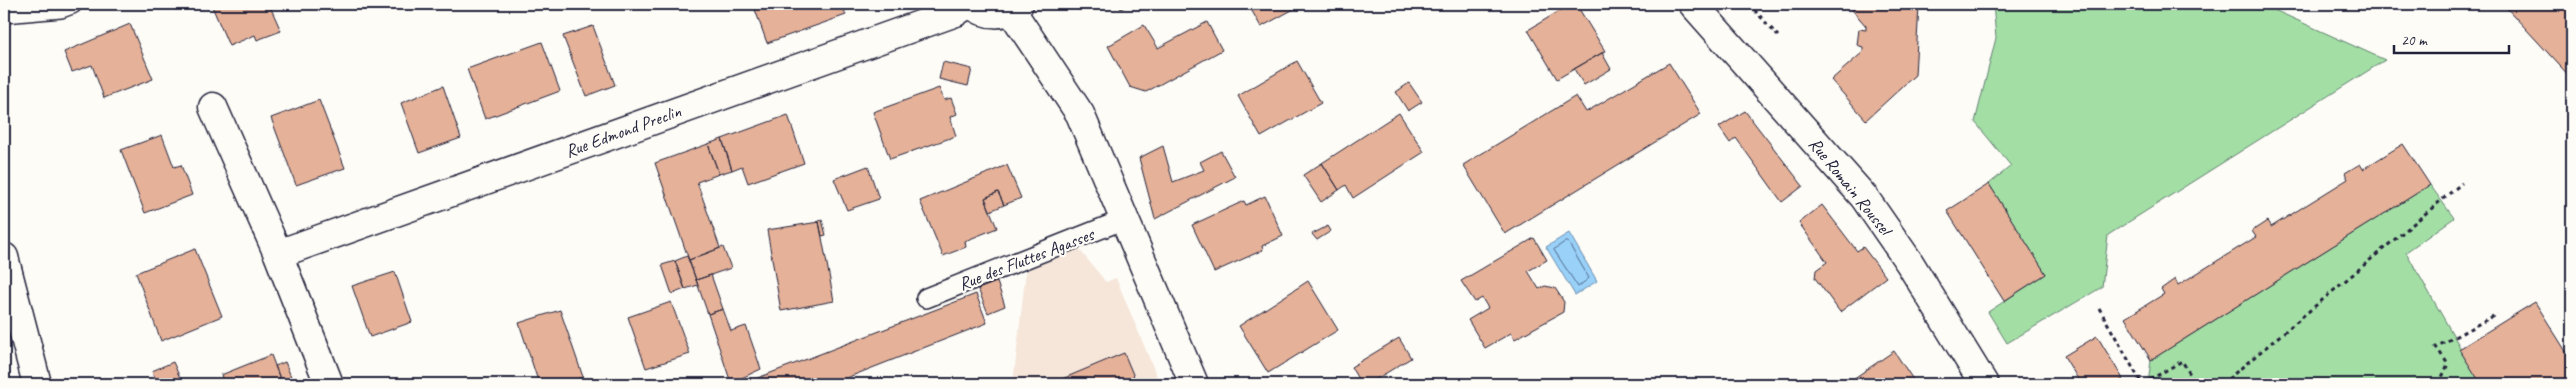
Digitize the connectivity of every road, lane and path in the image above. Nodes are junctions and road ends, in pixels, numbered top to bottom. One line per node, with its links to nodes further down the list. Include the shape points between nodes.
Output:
1 (72, 4): 6 (lane)
2 (969, 4): 5 (street, via 993,14); 11 (street, Rue Edmond Preclin, via 956,12)
3 (1693, 4): 19 (street, Rue Romain Roussel, via 1864,198 1909,262)
4 (1749, 4): 7 (path)
5 (1015, 7): 10 (street, via 1080,114)
6 (4, 13)
7 (1778, 36)
8 (213, 107): 11 (street)
9 (2462, 183): 22 (path)
10 (1125, 219): 13 (lane, Rue des Fluttes Agasses); 18 (street)
11 (278, 254): 17 (street)
12 (4, 257): 16 (street)
13 (926, 298)
14 (2100, 308): 20 (path)
15 (2497, 314): 23 (path, via 2436,347 2448,364)
16 (37, 384)
17 (329, 384)
18 (1194, 384)
19 (1984, 384)
20 (2143, 384): 21 (path, via 2182,362)
21 (2196, 384)
22 (2222, 384)
23 (2439, 384)

